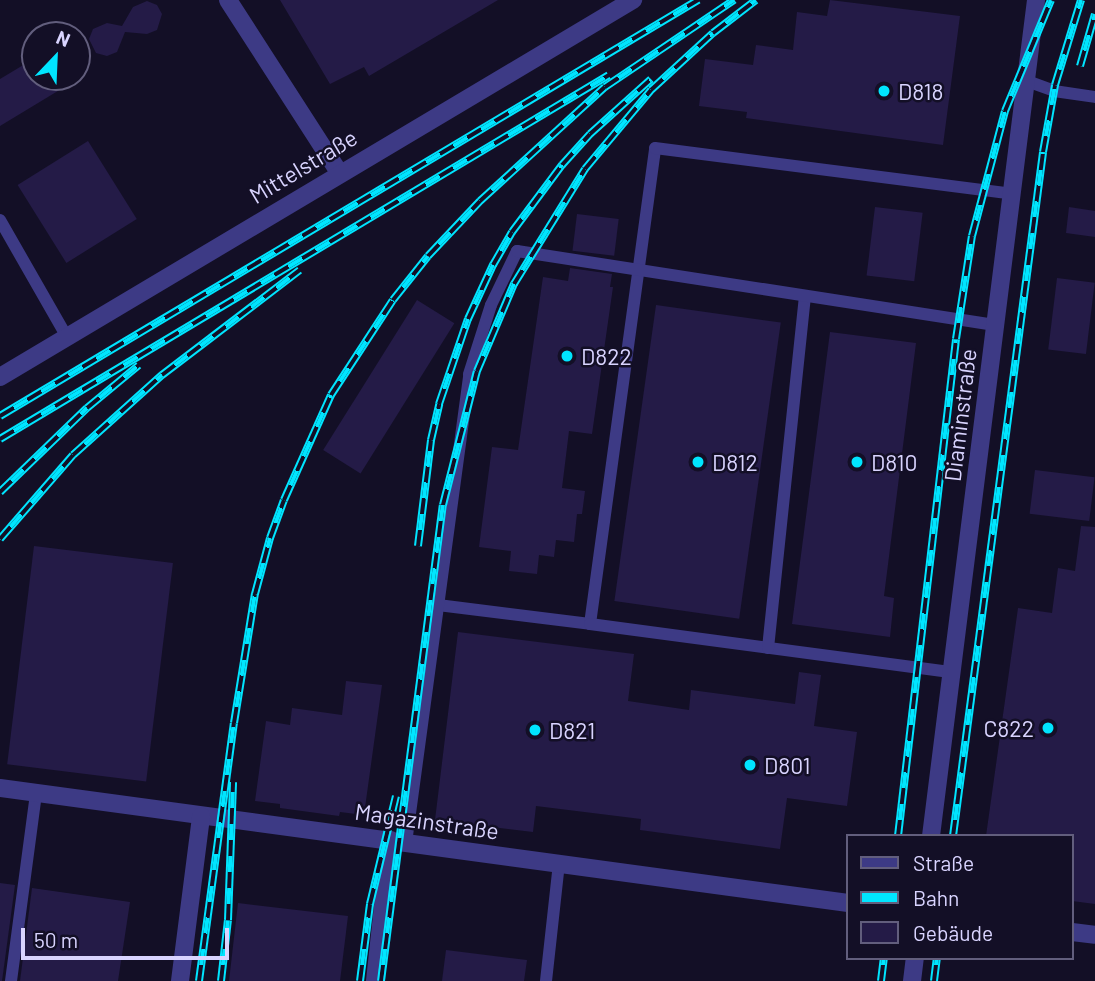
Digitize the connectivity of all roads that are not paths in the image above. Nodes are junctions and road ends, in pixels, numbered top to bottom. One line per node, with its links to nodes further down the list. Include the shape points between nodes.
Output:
1 (228, 0): 6 (street)
2 (634, 0): 6 (street, Mittelstraße)
3 (1036, 0): 4 (street, Diaminstraße)
4 (1027, 81): 5 (lane, via 1054,91); 7 (street, Diaminstraße)
5 (1095, 97)
6 (339, 172): 12 (street, Mittelstraße)
7 (1013, 194): 9 (lane, via 655,148); 11 (street, Diaminstraße)
8 (0, 220): 12 (lane)
9 (637, 269): 10 (lane); 14 (lane, via 517,251 491,305 469,374); 15 (lane)
10 (806, 296): 11 (lane); 16 (lane)
11 (996, 326): 17 (street, Diaminstraße)
12 (67, 337): 13 (street, Mittelstraße)
13 (0, 377)
14 (438, 605): 15 (lane); 22 (lane)
15 (590, 624): 16 (lane)
16 (768, 648): 17 (lane)
17 (952, 672): 21 (street, Diaminstraße)
18 (0, 788): 19 (street, Magazinstraße)
19 (36, 793): 20 (street, Magazinstraße); 28 (lane)
20 (201, 816): 22 (street, Magazinstraße); 29 (street)
21 (931, 834)
22 (398, 841): 23 (street, Magazinstraße); 30 (street)
23 (559, 864): 24 (street, Magazinstraße); 31 (lane)
24 (846, 903)
25 (1074, 932): 26 (street)
26 (1095, 935)
27 (915, 960): 32 (street)
28 (11, 981)
29 (180, 981)
30 (375, 981)
31 (546, 981)
32 (912, 981)

